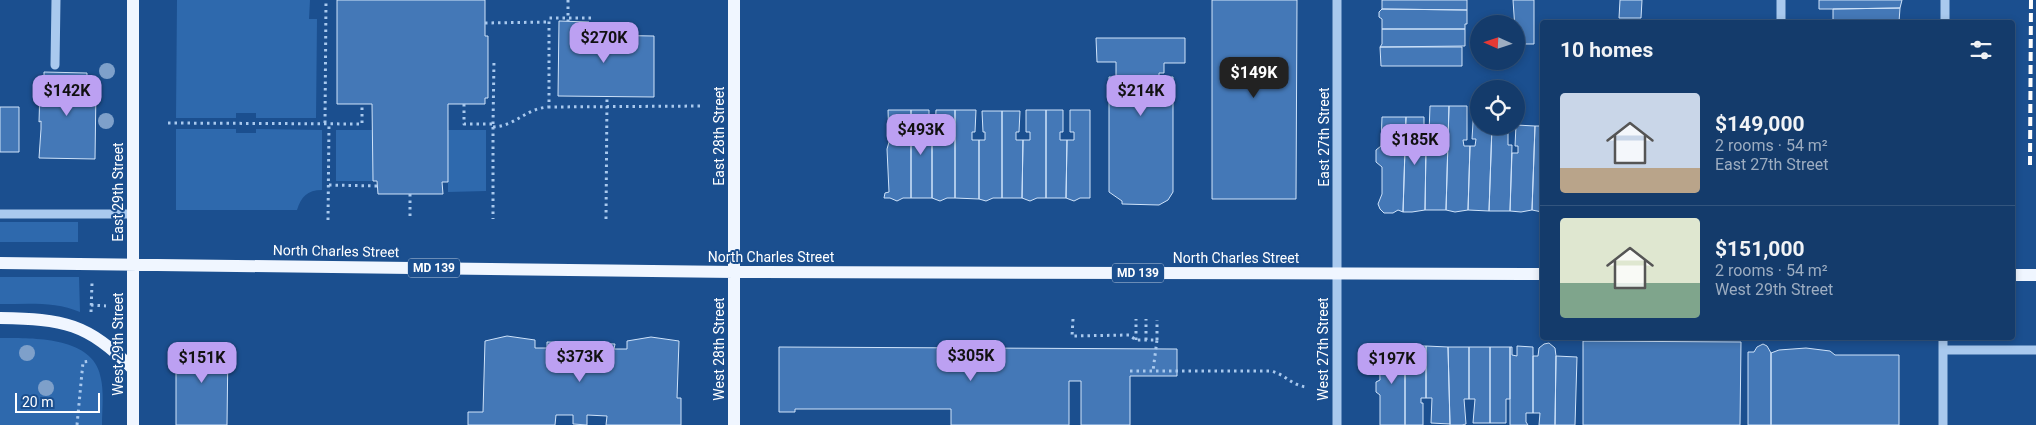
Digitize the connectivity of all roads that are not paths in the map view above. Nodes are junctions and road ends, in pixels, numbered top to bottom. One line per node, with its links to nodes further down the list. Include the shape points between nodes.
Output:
1 (56, 0): 9 (street)
2 (133, 0): 11 (main road, East 29th Street)
3 (734, 0): 14 (main road, East 28th Street)
4 (1338, 0): 15 (street, East 27th Street)
5 (1781, 0): 7 (street)
6 (1945, 0): 8 (street)
7 (1781, 20)
8 (1945, 20)
9 (55, 65)
10 (0, 214): 11 (street)
11 (133, 214): 13 (main road, East 29th Street)
12 (0, 263): 13 (main road, North Charles Street / MD 139)
13 (133, 264): 14 (main road, North Charles Street / MD 139); 23 (main road, West 29th Street)
14 (734, 272): 15 (main road, North Charles Street / MD 139); 25 (main road, West 28th Street)
15 (1338, 273): 16 (main road, North Charles Street / MD 139); 26 (street, West 27th Street)
16 (1540, 274)
17 (2036, 274): 18 (main road)
18 (2015, 275)
19 (0, 318): 23 (main road, via 32,318 72,325 102,341)
20 (1943, 340): 21 (street)
21 (1943, 350): 22 (street); 27 (street)
22 (2036, 350)
23 (133, 369): 24 (main road, West 29th Street)
24 (133, 425)
25 (734, 425)
26 (1337, 425)
27 (1942, 425)

